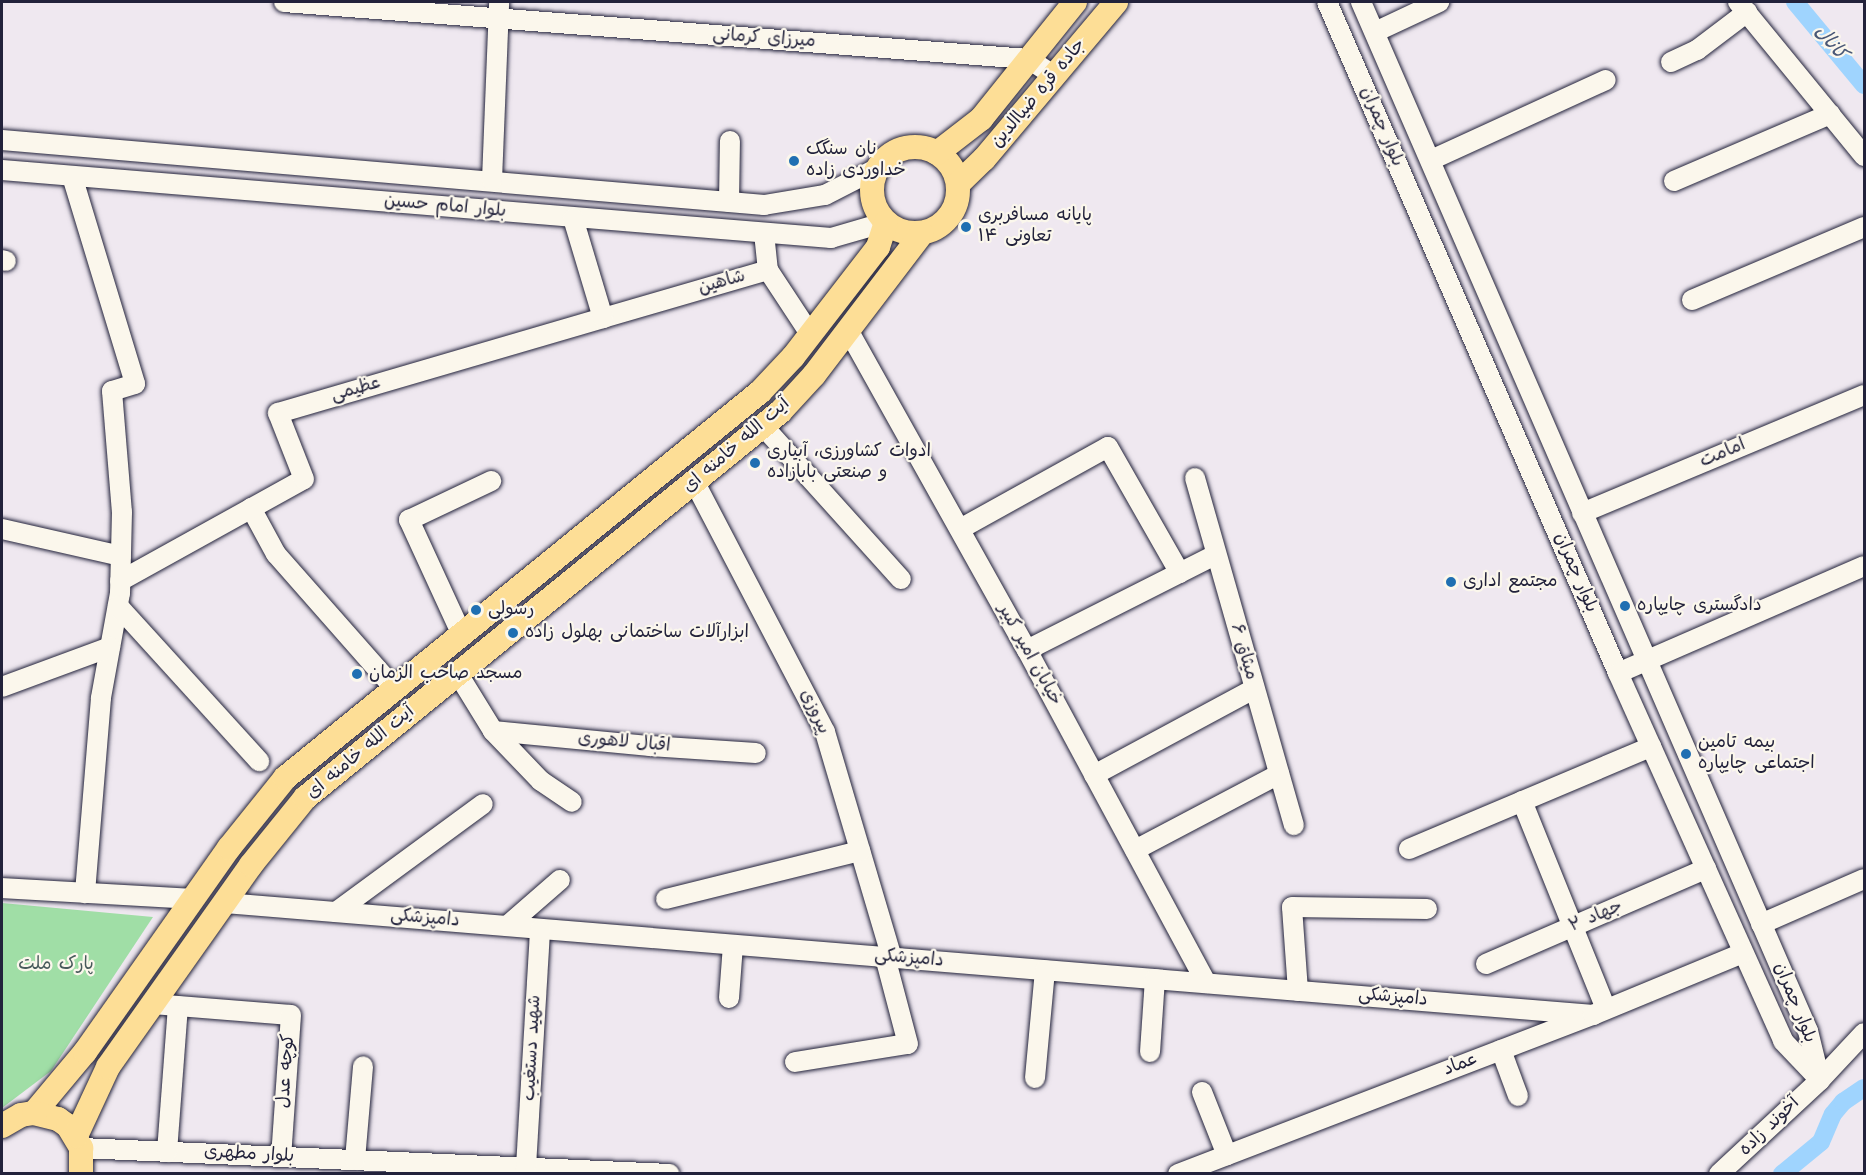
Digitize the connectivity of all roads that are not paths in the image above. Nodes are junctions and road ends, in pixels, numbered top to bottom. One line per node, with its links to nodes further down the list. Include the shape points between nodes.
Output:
1 (284, 2): 8 (street, میرزای کرمانی)
2 (1076, 2): 10 (main road, جاده قره ضیاالدین)
3 (1116, 2): 12 (main road, جاده قره ضیاالدین)
4 (1327, 2): 57 (street, بلوار چمران)
5 (1361, 2): 9 (street, بلوار چمران)
6 (1439, 2): 9 (street)
7 (1743, 7): 11 (street, via 1697,50); 14 (street)
8 (499, 10): 10 (street, میرزای کرمانی); 23 (street)
9 (1375, 32): 19 (street, بلوار چمران)
10 (1029, 59): 12 (street); 17 (main road, جاده قره ضیاالدین, via 981,119)
11 (1671, 62)
12 (1054, 76): 25 (main road, جاده قره ضیاالدین)
13 (1606, 80): 19 (street)
14 (1830, 114): 18 (street); 24 (street)
15 (2, 140): 23 (street, بلوار امام حسین)
16 (730, 141): 26 (street)
17 (937, 153): 20 (main road, via 911,147 898,150); 25 (main road, via 951,166)
18 (1864, 156)
19 (1431, 160): 43 (street, بلوار چمران)
20 (878, 168): 26 (street, بلوار امام حسین, via 825,195 764,205); 28 (main road, via 872,196)
21 (2, 170): 22 (street, بلوار امام حسین)
22 (72, 176): 27 (street, بلوار امام حسین); 47 (street, via 135,384 112,391 122,512)
23 (492, 180): 26 (street, بلوار امام حسین)
24 (1674, 181)
25 (958, 184): 30 (main road, via 956,204 946,221)
26 (729, 202)
27 (573, 218): 31 (street, بلوار امام حسین); 34 (street)
28 (886, 222): 30 (main road, via 897,229); 31 (street, بلوار امام حسین, via 831,238); 36 (main road, آیت الله خامنه ای, via 878,247)
29 (1864, 227): 33 (street)
30 (922, 232): 35 (main road, آیت الله خامنه ای)
31 (764, 233): 32 (street)
32 (768, 270): 34 (street, شاهین); 36 (street, شاهین)
33 (1692, 300)
34 (603, 318): 42 (street, عظیمی, via 278,413 304,479)
35 (848, 330): 38 (main road, آیت الله خامنه ای, via 814,375); 45 (street, خیابان امیر کبیر)
36 (810, 334): 53 (main road, آیت الله خامنه ای, via 760,392)
37 (1864, 395): 43 (street, امامت)
38 (763, 426): 41 (main road, آیت الله خامنه ای); 50 (street)
39 (1195, 478): 46 (street, میثاق ۶)
40 (491, 481): 53 (street, via 409,520)
41 (695, 483): 58 (main road, آیت الله خامنه ای); 74 (street, پیروزی, via 825,732)
42 (251, 508): 51 (street, عظیمی); 60 (street, via 276,554)
43 (1582, 513): 56 (street, بلوار چمران)
44 (2, 529): 47 (street)
45 (960, 529): 49 (street, via 1108,447); 55 (street, خیابان امیر کبیر)
46 (1215, 555): 49 (street); 61 (street, میثاق ۶)
47 (121, 556): 51 (street)
48 (1864, 566): 56 (street)
49 (1180, 573): 55 (street)
50 (901, 579)
51 (120, 580): 52 (street)
52 (118, 606): 54 (street); 65 (street)
53 (462, 635): 60 (main road, آیت الله خامنه ای)
54 (110, 646): 59 (street); 79 (street, via 101,698)
55 (1027, 650): 67 (street, خیابان امیر کبیر)
56 (1646, 660): 57 (street); 85 (street, بلوار چمران)
57 (1618, 673): 63 (street, بلوار چمران)
58 (458, 674): 62 (street); 82 (main road, آیت الله خامنه ای, via 305,798)
59 (2, 687)
60 (394, 689): 80 (main road, آیت الله خامنه ای, via 285,778)
61 (1254, 689): 66 (street, میثاق ۶); 67 (street)
62 (493, 731): 64 (street, اقبال لاهوری); 69 (street, via 541,781)
63 (1651, 747): 68 (street); 75 (street, بلوار چمران)
64 (756, 753)
65 (259, 760)
66 (1279, 774): 71 (street, میثاق ۶); 73 (street)
67 (1094, 775): 73 (street, خیابان امیر کبیر)
68 (1522, 801): 72 (street); 87 (street)
69 (572, 802)
70 (483, 804): 84 (street)
71 (1294, 825)
72 (1409, 849)
73 (1135, 850): 95 (street, خیابان امیر کبیر)
74 (860, 851): 81 (street); 91 (street, پیروزی)
75 (1706, 869): 87 (street, جهاد ۲); 90 (street, بلوار چمران)
76 (1864, 879): 85 (street)
77 (560, 880): 86 (street)
78 (2, 888): 79 (street)
79 (86, 893): 80 (street)
80 (193, 899): 110 (main road, آیت الله خامنه ای, via 85,1052)
81 (666, 900)
82 (225, 903): 84 (street, دامپزشکی); 98 (main road, آیت الله خامنه ای)
83 (1427, 909): 96 (street, via 1292,908)
84 (336, 912): 86 (street, دامپزشکی)
85 (1761, 924): 107 (street, بلوار چمران, via 1808,1032)
86 (507, 926): 88 (street, دامپزشکی)
87 (1573, 926): 92 (street, جهاد ۲); 100 (street)
88 (540, 929): 89 (street, دامپزشکی); 117 (street, شهید دستغیب)
89 (733, 945): 91 (street, دامپزشکی); 97 (street)
90 (1743, 952): 100 (street, عماد); 107 (street, بلوار چمران, via 1782,1041)
91 (888, 957): 93 (street, دامپزشکی); 104 (street, پیروزی, via 908,1044)
92 (1486, 964)
93 (1045, 970): 94 (street, دامپزشکی); 106 (street)
94 (1155, 979): 95 (street, دامپزشکی); 103 (street)
95 (1206, 983): 96 (street, دامپزشکی)
96 (1298, 991): 100 (street, دامپزشکی)
97 (729, 998)
98 (153, 1004): 99 (street, کوچه عدل); 112 (main road, آیت الله خامنه ای, via 108,1067)
99 (178, 1006): 113 (street); 115 (street, کوچه عدل, via 291,1015)
100 (1600, 1012): 102 (street, عماد)
101 (1864, 1033): 107 (street, آخوند زاده)
102 (1501, 1050): 109 (street); 114 (street, عماد)
103 (1150, 1052)
104 (795, 1062)
105 (363, 1066): 116 (street)
106 (1035, 1078)
107 (1820, 1080): 122 (street, آخوند زاده)
108 (1202, 1092): 114 (street)
109 (1518, 1096)
110 (34, 1113): 111 (main road, via 21,1115); 112 (main road, via 58,1119)
111 (2, 1126)
112 (78, 1142): 113 (street, بلوار مطهری); 118 (main road)
113 (167, 1152): 115 (street, بلوار مطهری)
114 (1227, 1155): 121 (street, عماد)
115 (281, 1157): 116 (street, بلوار مطهری)
116 (355, 1160): 117 (street, بلوار مطهری)
117 (526, 1167): 120 (street, بلوار مطهری)
118 (81, 1173): 119 (street)
119 (94, 1173)
120 (669, 1173)
121 (1178, 1173)
122 (1719, 1173)

